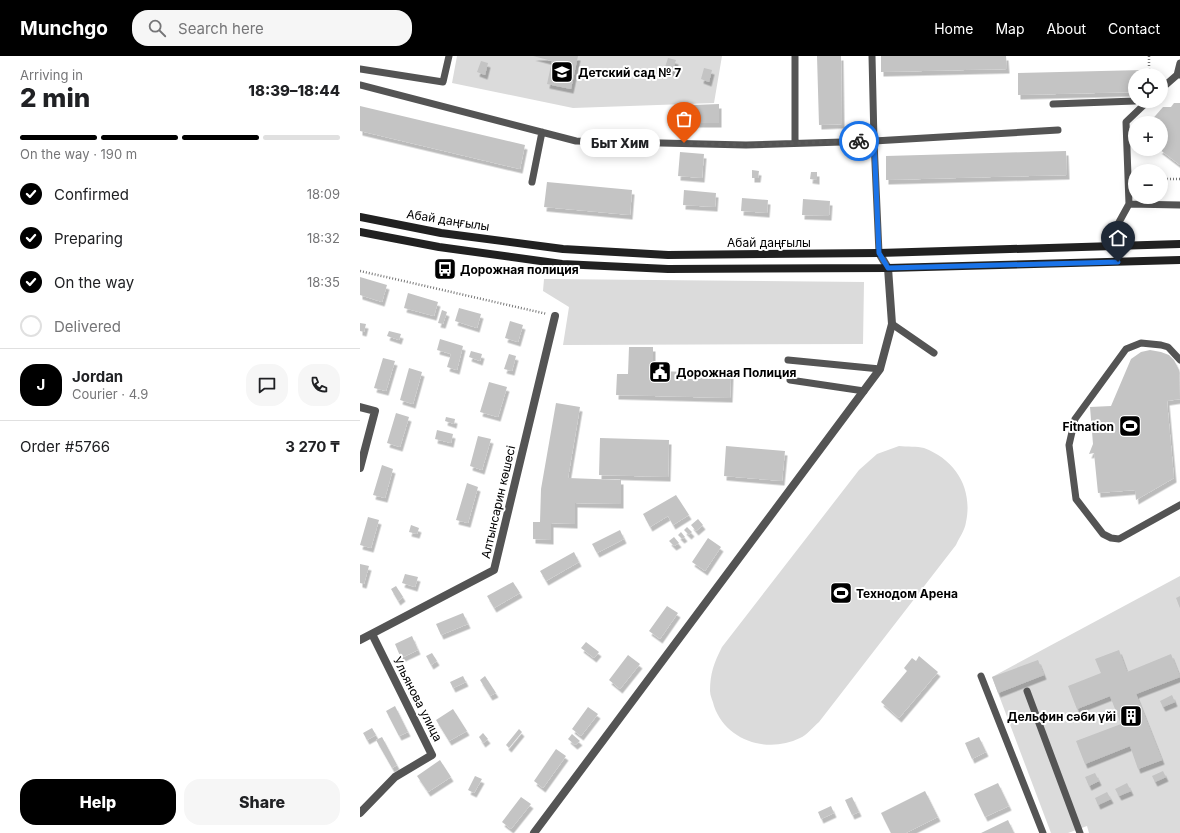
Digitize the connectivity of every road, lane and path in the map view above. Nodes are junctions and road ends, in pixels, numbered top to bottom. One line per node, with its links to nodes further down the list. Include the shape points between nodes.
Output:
1 (449, 56): 7 (lane, via 443,82)
2 (795, 56): 17 (lane)
3 (872, 56): 16 (lane)
4 (1149, 56): 6 (path)
5 (1180, 63): 8 (lane)
6 (1149, 68)
7 (360, 69)
8 (1178, 75): 9 (lane)
9 (1168, 83)
10 (360, 85): 15 (lane)
11 (1128, 100): 12 (lane)
12 (1053, 104)
13 (1141, 108): 18 (lane, via 1126,122)
14 (1058, 130): 16 (lane)
15 (542, 132): 17 (lane, via 576,141 746,145); 21 (lane)
16 (874, 141): 17 (lane); 28 (lane)
17 (795, 143)
18 (1128, 177)
19 (1168, 179): 20 (path)
20 (1180, 179)
21 (532, 182)
22 (1129, 204): 23 (lane); 27 (lane, via 1118,224)
23 (1180, 205)
24 (360, 217): 28 (main road, Абай даңғылы, via 441,233 563,249 668,254)
25 (360, 232): 30 (main road, via 439,247 562,264 668,269)
26 (1180, 244): 27 (main road, Абай даңғылы)
27 (1116, 246): 28 (main road, Абай даңғылы)
28 (879, 253): 30 (street)
29 (1180, 260): 30 (main road)
30 (888, 268): 33 (street)
31 (360, 271): 32 (path)
32 (555, 316): 43 (street, Алтынсарин көшесі, via 494,570)
33 (892, 324): 34 (lane); 37 (street)
34 (934, 353)
35 (788, 360): 37 (lane)
36 (1180, 360): 42 (lane, via 1168,347 1160,345 1140,343 1126,348 1076,419 1069,444 1076,499 1103,534 1119,539)
37 (880, 369): 39 (street)
38 (790, 380): 39 (lane)
39 (864, 391): 48 (street)
40 (360, 407): 41 (street, via 375,411)
41 (360, 468)
42 (1180, 505)
43 (372, 634): 44 (street, Алтынсарин көшесі); 47 (street, Ульянова улица, via 432,755 395,777)
44 (360, 640)
45 (981, 676): 49 (lane)
46 (1027, 691): 50 (lane)
47 (360, 813)
48 (534, 833)
49 (1043, 833)
50 (1080, 833)

